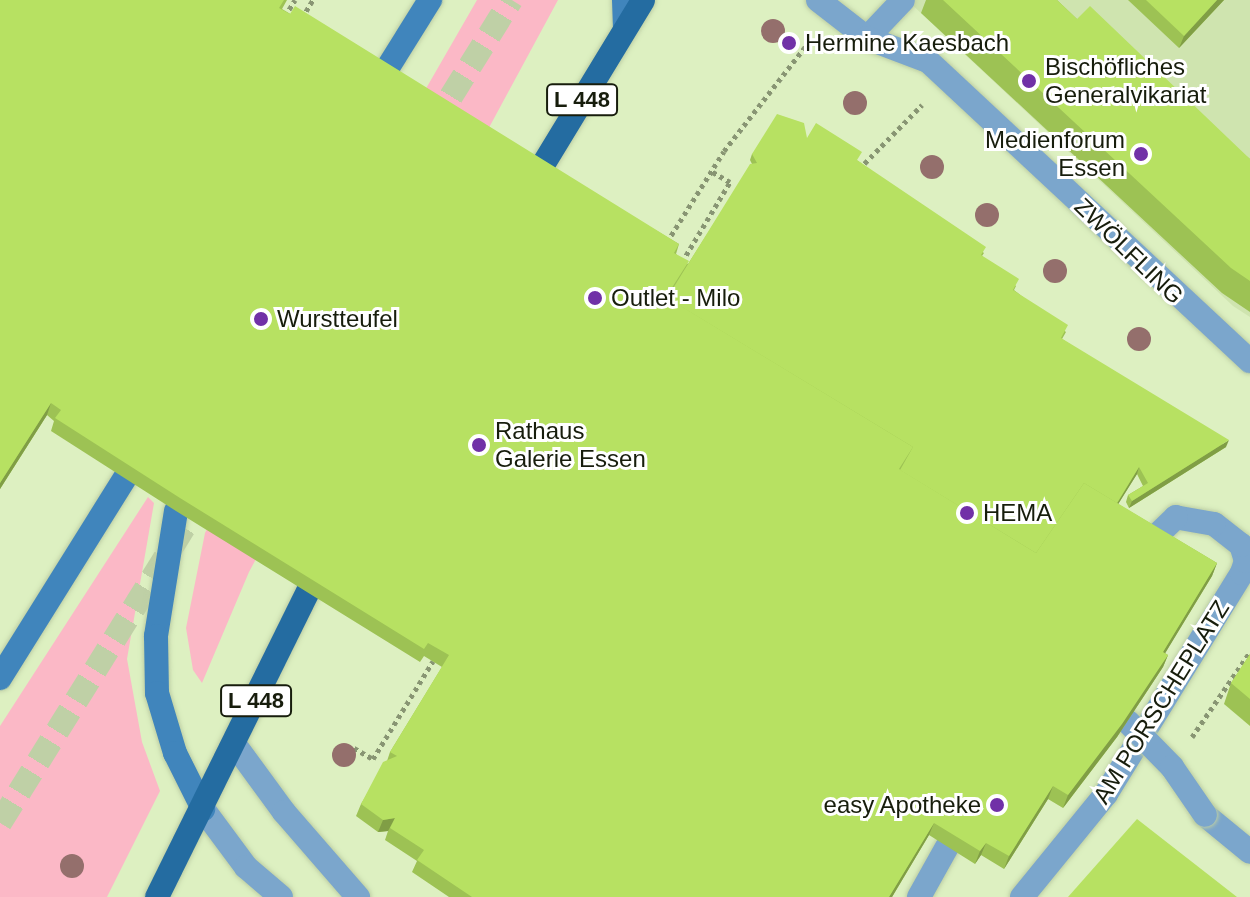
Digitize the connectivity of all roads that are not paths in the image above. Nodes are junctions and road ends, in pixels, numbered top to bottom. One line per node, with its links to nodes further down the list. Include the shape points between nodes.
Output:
1 (430, 0): 8 (street)
2 (624, 0): 6 (street)
3 (643, 0): 6 (main road, L 448)
4 (903, 0): 7 (street)
5 (825, 6): 7 (street, ZWÖLFLING)
6 (625, 28): 9 (main road, L 448)
7 (867, 38): 10 (street, ZWÖLFLING, via 928,61)
8 (382, 77)
9 (538, 173)
10 (1250, 361)
11 (125, 478): 16 (street)
12 (176, 511): 19 (street, via 156,636 157,693 175,753)
13 (1153, 539): 14 (street, AM PORSCHEPLATZ, via 1162,525 1189,516 1214,524)
14 (1248, 559): 26 (street, AM PORSCHEPLATZ, via 1106,794)
15 (308, 592): 18 (main road, L 448)
16 (0, 678)
17 (1128, 722): 21 (street, bridge, via 1172,767 1205,815)
18 (235, 745): 19 (main road, L 448); 24 (street, via 284,812)
19 (203, 809): 22 (main road, L 448); 23 (street, via 246,867)
20 (947, 847): 25 (street)
21 (1250, 852)
22 (157, 897)
23 (281, 897)
24 (358, 897)
25 (919, 897)
26 (1022, 897)

